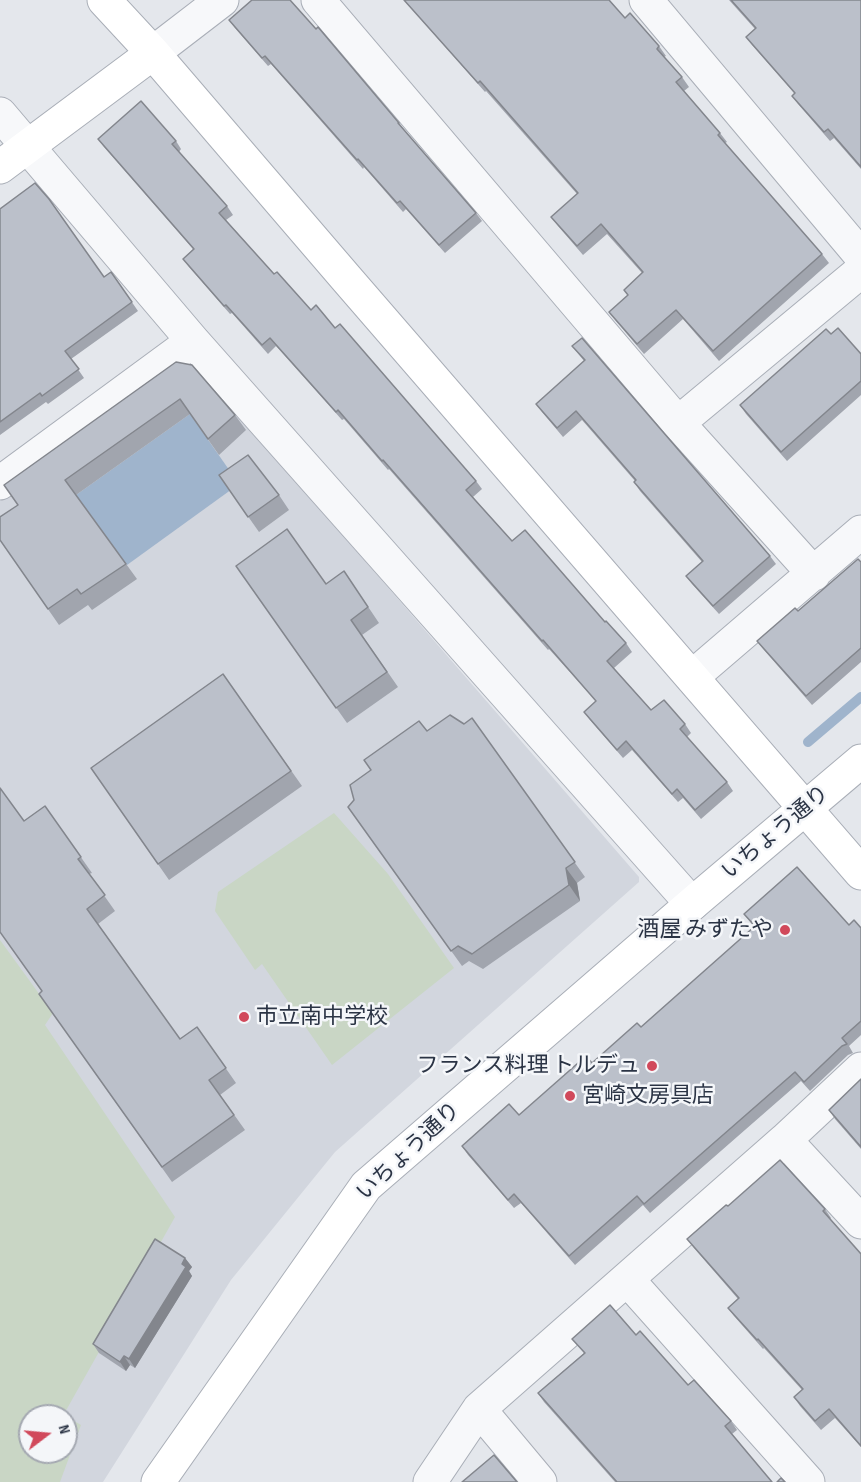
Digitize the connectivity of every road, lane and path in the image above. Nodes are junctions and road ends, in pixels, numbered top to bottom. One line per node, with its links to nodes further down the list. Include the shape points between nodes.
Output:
1 (104, 0): 5 (street)
2 (222, 0): 5 (street)
3 (318, 0): 12 (street)
4 (646, 0): 9 (street)
5 (153, 53): 7 (street); 16 (street)
6 (0, 114): 7 (street)
7 (28, 147): 8 (street); 11 (street)
8 (0, 166)
9 (861, 256)
10 (861, 271): 12 (street)
11 (193, 341): 13 (street); 20 (street)
12 (678, 423): 15 (street)
13 (0, 483)
14 (861, 532): 15 (street)
15 (814, 574): 16 (street)
16 (692, 677): 18 (street)
17 (861, 762): 18 (street, いちょう通り)
18 (807, 808): 19 (street); 20 (street, いちょう通り)
19 (861, 873)
20 (692, 904): 26 (street, いちょう通り, via 366,1186)
21 (861, 1069): 22 (street)
22 (785, 1140): 23 (street); 24 (street)
23 (861, 1222)
24 (627, 1279): 25 (street); 29 (street)
25 (479, 1409): 27 (street); 28 (street)
26 (158, 1482)
27 (430, 1482)
28 (540, 1482)
29 (808, 1482)

